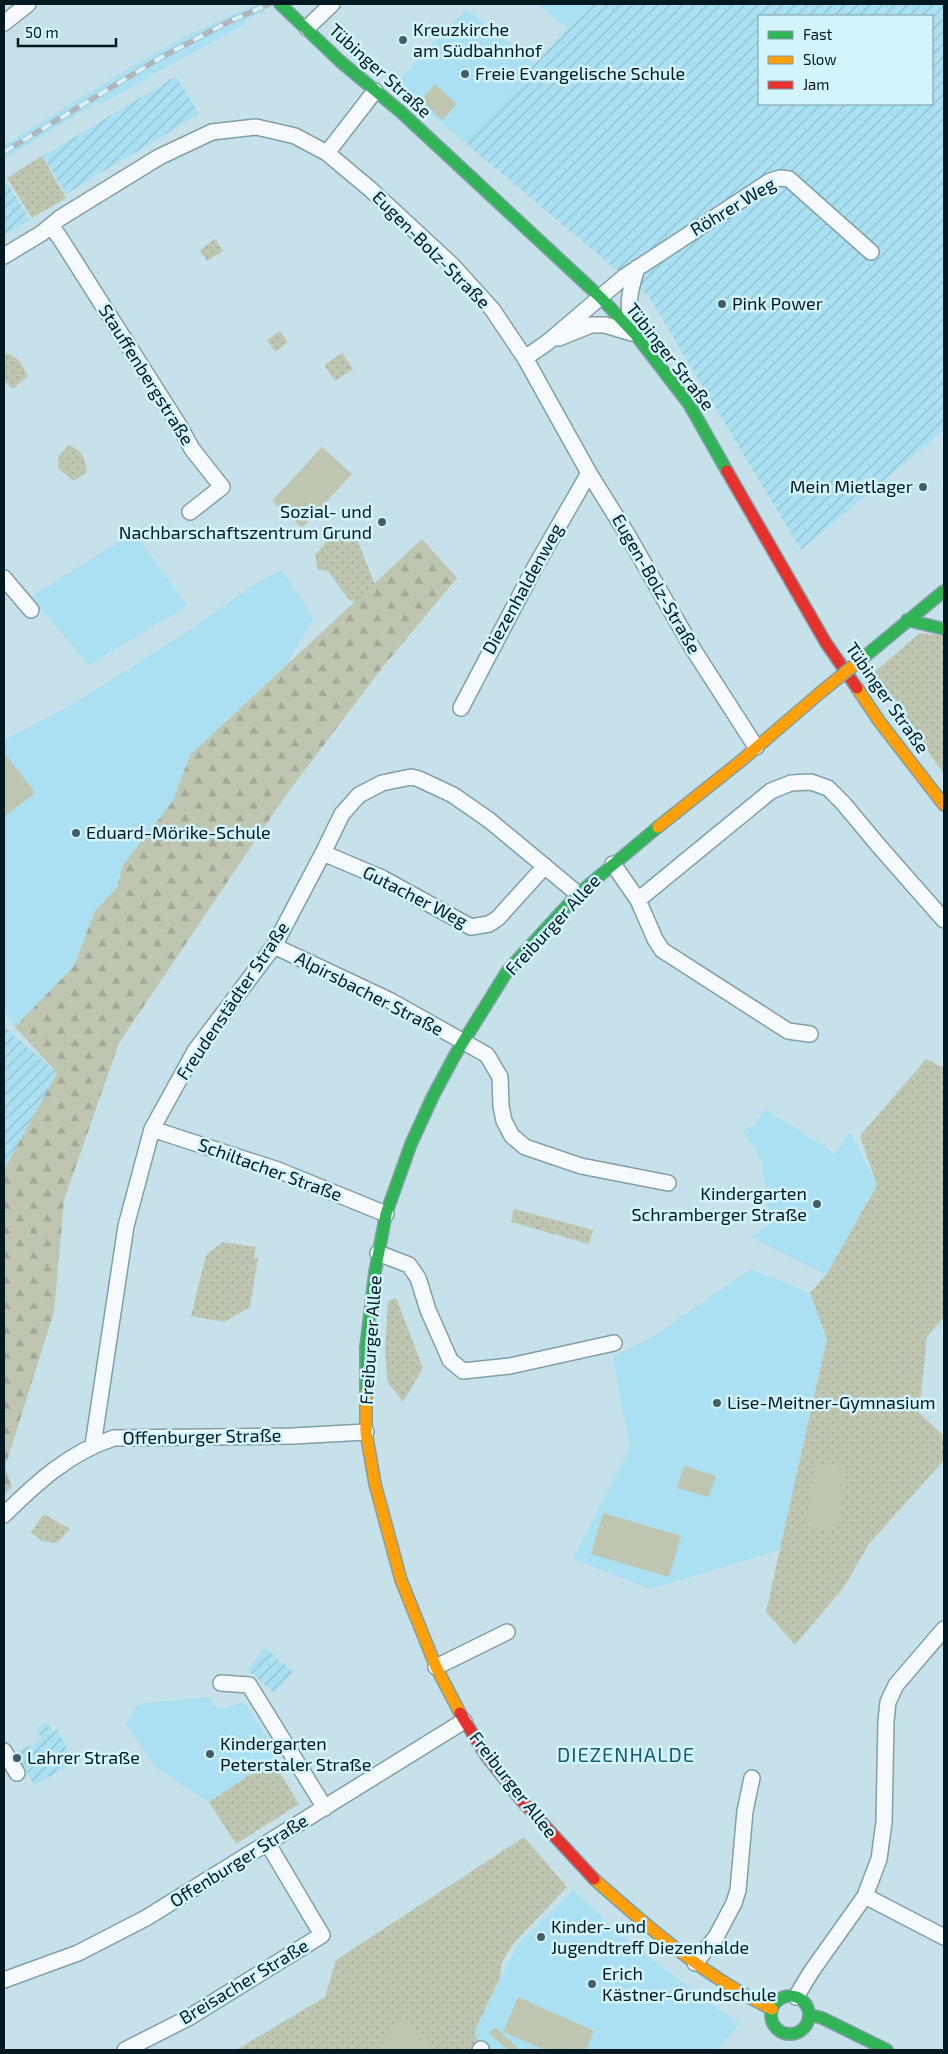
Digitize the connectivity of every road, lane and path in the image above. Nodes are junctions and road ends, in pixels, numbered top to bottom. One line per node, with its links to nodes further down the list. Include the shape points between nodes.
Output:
1 (280, 4): 5 (street, Tübinger Straße)
2 (332, 4): 5 (street)
3 (26, 5): 4 (street)
4 (4, 23)
5 (308, 28): 6 (street, Tübinger Straße)
6 (375, 91): 7 (street); 12 (street, Tübinger Straße)
7 (327, 153): 8 (street, Eugen-Bolz-Straße, via 295,136 256,127 212,132 159,157); 15 (street, Eugen-Bolz-Straße, via 452,265 480,294)
8 (51, 226): 10 (street, Eugen-Bolz-Straße); 17 (street, Stauffenbergstraße, via 192,449 222,487)
9 (871, 252): 11 (street, Röhrer Weg, via 789,179 780,178 770,181)
10 (4, 256)
11 (637, 268): 12 (street, Röhrer Weg); 13 (street, via 628,298 628,314)
12 (600, 297): 13 (street, Tübinger Straße); 14 (street, Röhrer Weg)
13 (635, 334): 14 (street, via 605,325 592,325); 25 (street, Tübinger Straße, via 688,404 826,643 879,721)
14 (548, 342): 15 (street)
15 (525, 358): 16 (street, Eugen-Bolz-Straße)
16 (589, 473): 23 (street, Diezenhaldenweg); 24 (street, Eugen-Bolz-Straße, via 693,649)
17 (190, 512)
18 (4, 578): 20 (street)
19 (942, 597): 21 (street, Freiburger Allee)
20 (31, 610)
21 (907, 620): 22 (street); 24 (street, Freiburger Allee, bridge)
22 (944, 628)
23 (461, 708)
24 (756, 747): 29 (street, Freiburger Allee)
25 (932, 790): 26 (street); 27 (street, Tübinger Straße)
26 (944, 793)
27 (944, 805)
28 (324, 853): 30 (street, Gutacher Weg, via 382,878 470,927 489,924 498,918); 30 (street, Freudenstädter Straße, via 342,814 359,796 382,783 411,777 470,806); 34 (street, Freudenstädter Straße)
29 (613, 864): 31 (street, Freiburger Allee); 32 (street)
30 (545, 866): 31 (street, Freudenstädter Straße)
31 (578, 894): 36 (street, Freiburger Allee, via 508,970)
32 (638, 900): 33 (street, via 771,791 791,783 811,782 828,788 843,803); 35 (street, via 662,950 788,1031)
33 (944, 920)
34 (274, 946): 36 (street, Alpirsbacher Straße, via 391,1001); 37 (street, Freudenstädter Straße, via 195,1052)
35 (810, 1034)
36 (465, 1042): 38 (street, Alpirsbacher Straße, via 487,1055 500,1077 504,1121 512,1136 525,1147 582,1166); 39 (street, Freiburger Allee, via 433,1096 411,1144)
37 (152, 1129): 39 (street, Schiltacher Straße, via 278,1170); 43 (street, Freudenstädter Straße, via 126,1226)
38 (668, 1183)
39 (386, 1214): 40 (street, Freiburger Allee)
40 (378, 1252): 41 (street, via 409,1265 418,1278 450,1360 463,1371 510,1366); 42 (street, Freiburger Allee, via 366,1347)
41 (614, 1343)
42 (366, 1432): 43 (street, Offenburger Straße, via 114,1438); 47 (street, Freiburger Allee, via 375,1484 401,1580)
43 (93, 1445): 44 (street, Offenburger Straße, via 29,1489)
44 (4, 1515)
45 (944, 1629): 55 (street, via 896,1685 888,1702 884,1822 879,1859)
46 (506, 1632): 47 (street)
47 (436, 1667): 49 (street, Freiburger Allee)
48 (221, 1683): 53 (street, via 249,1685)
49 (464, 1721): 53 (street, Offenburger Straße); 57 (street, Freiburger Allee, via 486,1757 563,1847 652,1931)
50 (4, 1751): 51 (street)
51 (17, 1773)
52 (752, 1778): 57 (street, via 734,1903 716,1937)
53 (324, 1808): 54 (street, Offenburger Straße)
54 (268, 1844): 58 (street, Offenburger Straße, via 146,1918 86,1950); 62 (street, Breisacher Straße, via 322,1935 188,2018)
55 (865, 1896): 56 (street); 59 (street)
56 (944, 1938)
57 (695, 1962): 60 (street, Freiburger Allee)
58 (4, 1980)
59 (796, 1997): 60 (street, via 779,2000); 61 (street, via 808,2007)
60 (772, 2009): 61 (street, via 774,2026 787,2038 803,2029)
61 (810, 2015): 63 (street)
62 (124, 2050)
63 (887, 2050)

